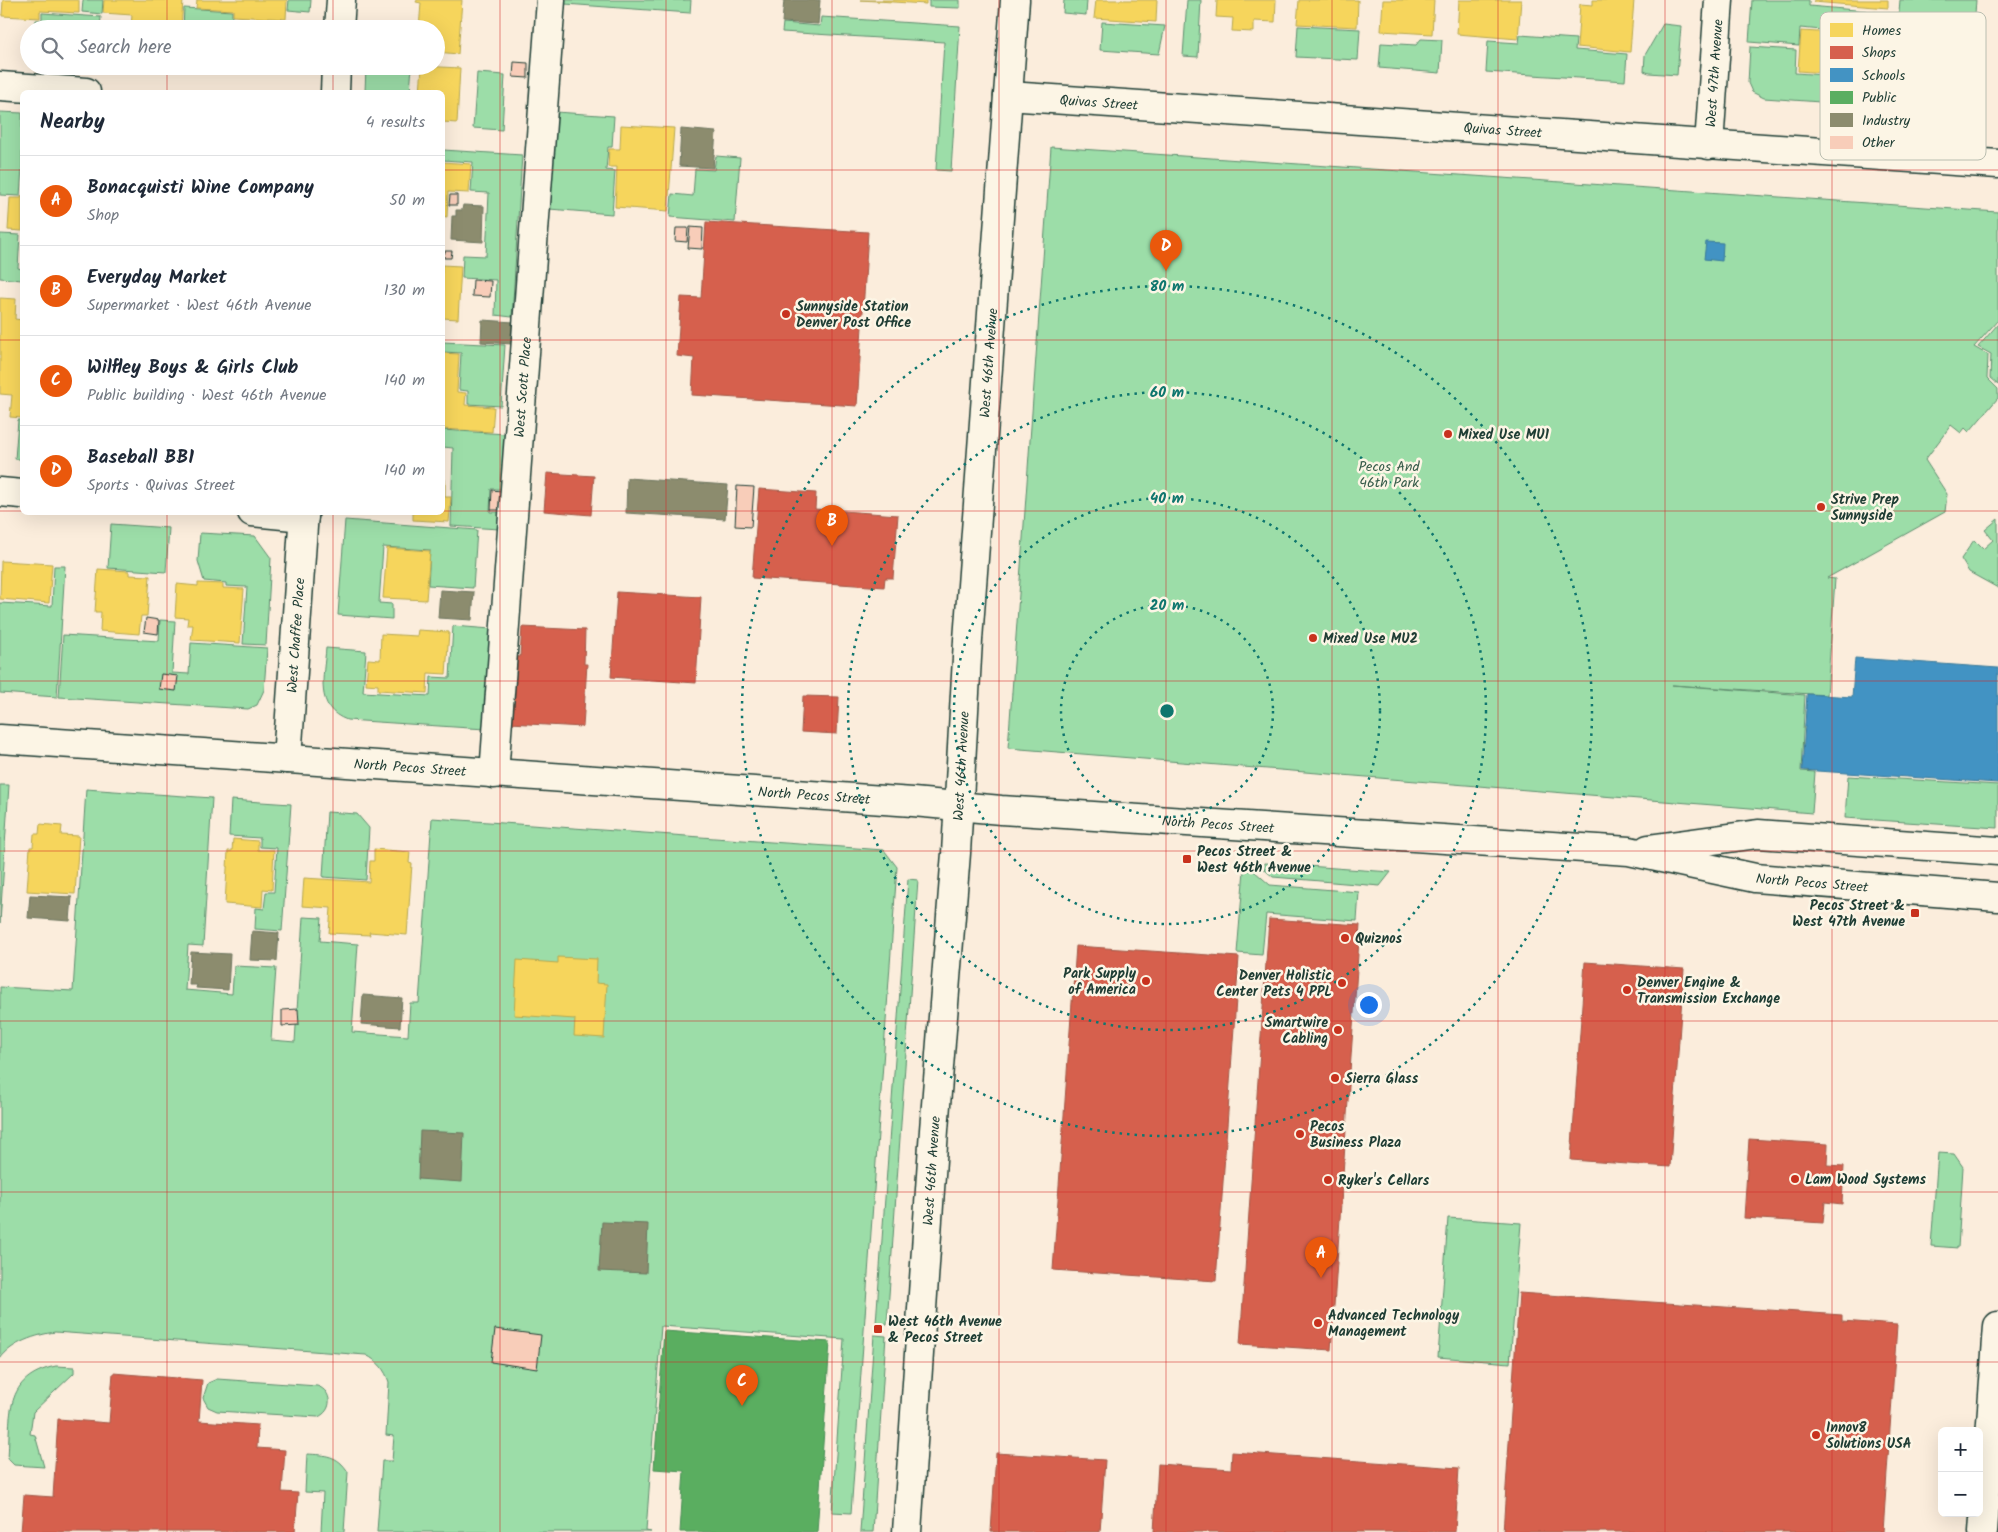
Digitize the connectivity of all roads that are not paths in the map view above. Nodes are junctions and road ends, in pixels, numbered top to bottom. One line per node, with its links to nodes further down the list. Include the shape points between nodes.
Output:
1 (341, 0): 5 (street)
2 (550, 0): 20 (street, West Scott Place)
3 (1015, 0): 10 (street, West 46th Avenue)
4 (1719, 0): 11 (street, West 47th Avenue)
5 (340, 20)
6 (335, 75): 9 (street)
7 (0, 86): 8 (street)
8 (57, 90)
9 (334, 90)
10 (1008, 96): 11 (street, Quivas Street); 21 (street, West 46th Avenue)
11 (1709, 145): 12 (street, Quivas Street)
12 (1820, 152)
13 (1937, 160): 14 (street, Quivas Street)
14 (1998, 164)
15 (0, 492): 16 (street)
16 (20, 494)
17 (304, 515): 19 (street, West Chaffee Place)
18 (0, 739): 19 (street, North Pecos Street)
19 (287, 760): 20 (street, North Pecos Street)
20 (494, 774): 21 (street, North Pecos Street)
21 (957, 805): 23 (street, North Pecos Street); 26 (street, West 46th Avenue)
22 (1998, 851): 23 (street, North Pecos Street, via 1758,834)
23 (1629, 852): 24 (street, North Pecos Street, via 1755,878)
24 (1998, 897)
25 (1998, 1326): 27 (street)
26 (907, 1532)
27 (1983, 1532)

